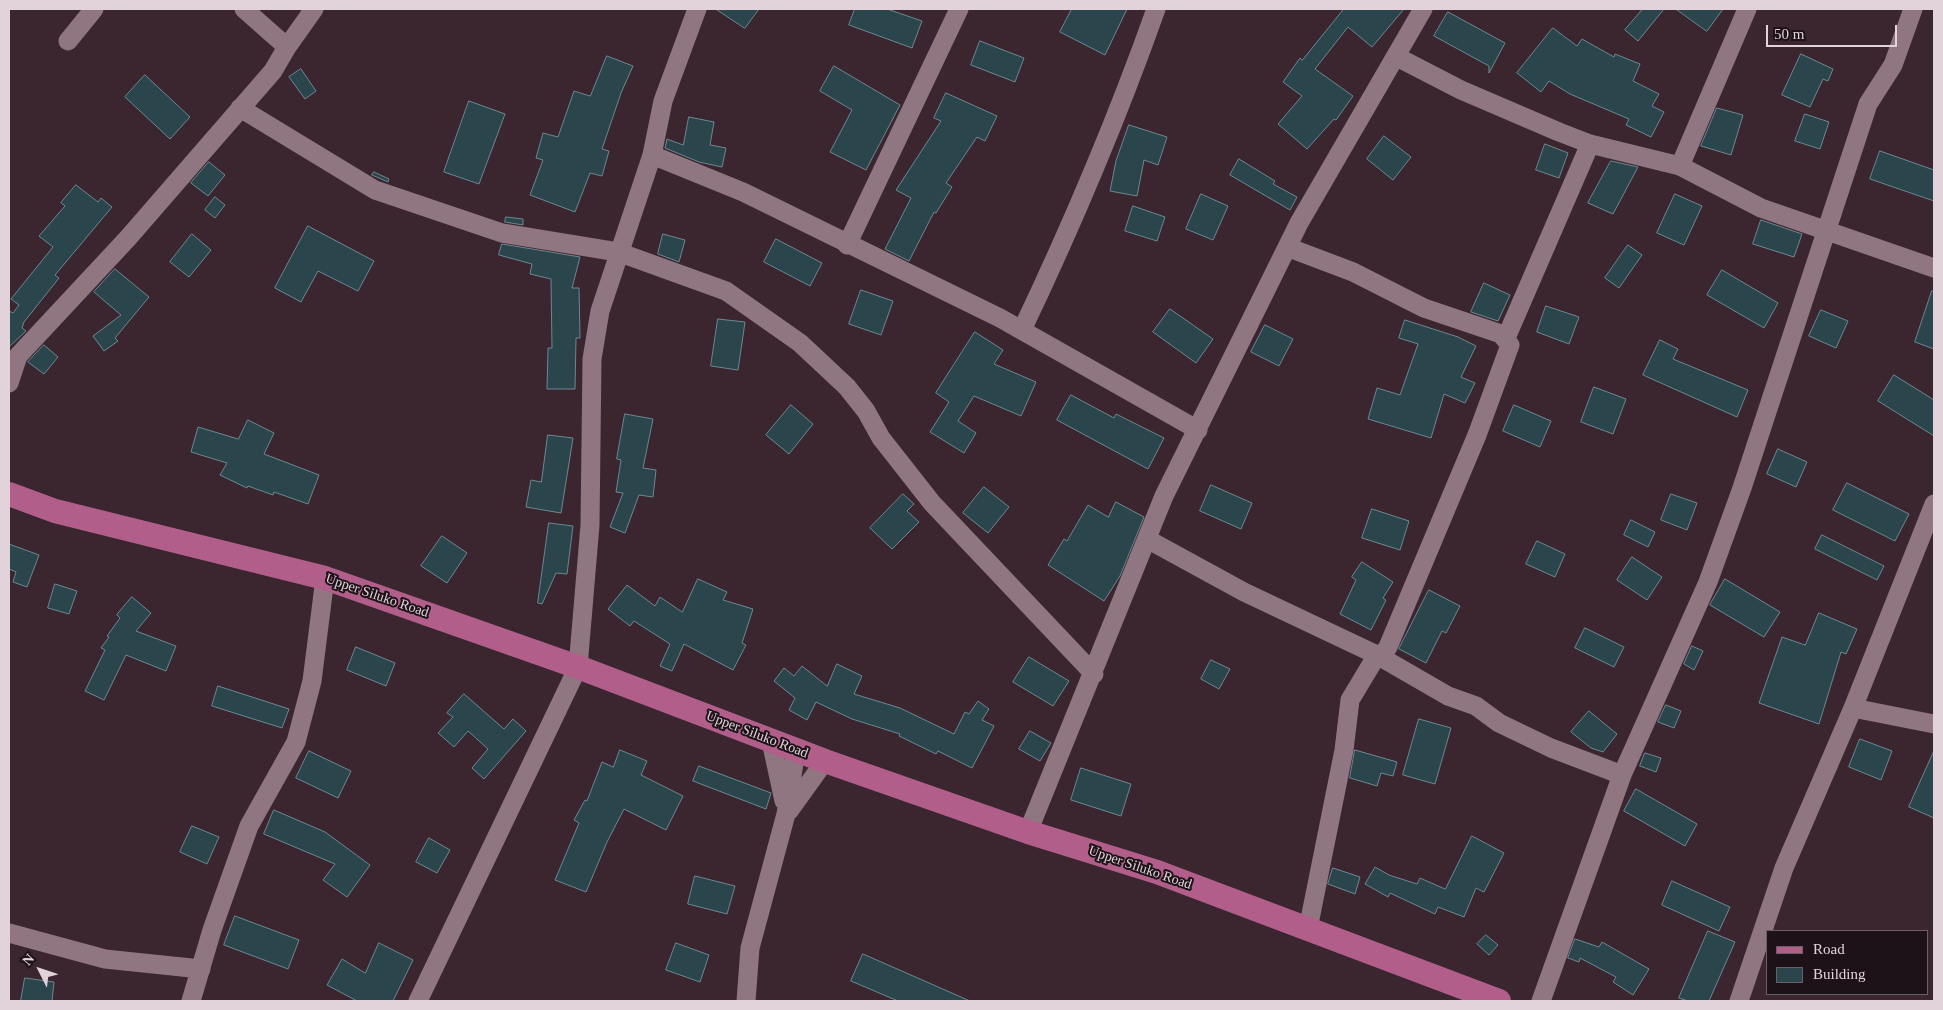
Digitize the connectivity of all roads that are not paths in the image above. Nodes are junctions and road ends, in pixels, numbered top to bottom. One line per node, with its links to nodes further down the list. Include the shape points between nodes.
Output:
1 (94, 9): 10 (street)
2 (244, 9): 11 (street)
3 (314, 9): 11 (street)
4 (697, 9): 15 (street, via 663,101)
5 (959, 9): 18 (street)
6 (1156, 9): 22 (street, via 1073,221)
7 (1423, 9): 12 (street)
8 (1747, 9): 16 (street)
9 (1913, 9): 17 (street, via 1893,65 1868,104)
10 (68, 41)
11 (287, 47): 13 (street, via 273,71)
12 (1397, 57): 14 (street, via 1461,90); 19 (street)
13 (240, 108): 20 (street, via 374,190 495,232); 24 (street, via 128,238 18,356)
14 (1590, 144): 16 (street); 23 (street)
15 (652, 155): 18 (street, via 743,192); 20 (street)
16 (1680, 166): 17 (street, via 1761,208)
17 (1826, 230): 21 (street); 38 (street, via 1708,582)
18 (847, 245): 22 (street)
19 (1287, 247): 23 (street, via 1353,272 1424,308); 25 (street)
20 (618, 252): 31 (street, via 600,311 592,359 590,525); 32 (street, via 726,291 800,343 847,387 881,438 932,503)
21 (1934, 268)
22 (1022, 330): 25 (street)
23 (1506, 338): 30 (street, via 1510,345 1477,435 1388,647 1384,654)
24 (9, 383)
25 (1198, 430): 28 (street, via 1164,496)
26 (9, 494): 29 (main road, Upper Siluko Road, via 56,511)
27 (1934, 504): 33 (street)
28 (1147, 540): 30 (street, via 1244,592); 32 (street)
29 (325, 578): 31 (main road, Upper Siluko Road); 43 (street, via 312,681 296,742 250,826)
30 (1377, 655): 38 (street, via 1448,696 1476,706 1499,723 1551,748); 41 (street, via 1350,700 1344,750)
31 (578, 667): 35 (main road, Upper Siluko Road); 45 (street)
32 (1094, 674): 40 (street)
33 (1852, 708): 34 (street); 49 (street, via 1784,868)
34 (1934, 724)
35 (772, 741): 36 (main road, Upper Siluko Road); 39 (street)
36 (796, 750): 37 (main road, Upper Siluko Road); 39 (street)
37 (825, 761): 39 (street); 40 (main road, Upper Siluko Road)
38 (1622, 775): 48 (street)
39 (786, 814): 46 (street, via 750,948)
40 (1028, 832): 41 (main road, Upper Siluko Road, via 1157,872)
41 (1308, 929): 47 (main road, Upper Siluko Road)
42 (9, 933): 43 (street, via 105,959)
43 (201, 969): 44 (street)
44 (191, 1001)
45 (418, 1001)
46 (746, 1001)
47 (1499, 1001)
48 (1541, 1001)
49 (1739, 1001)

